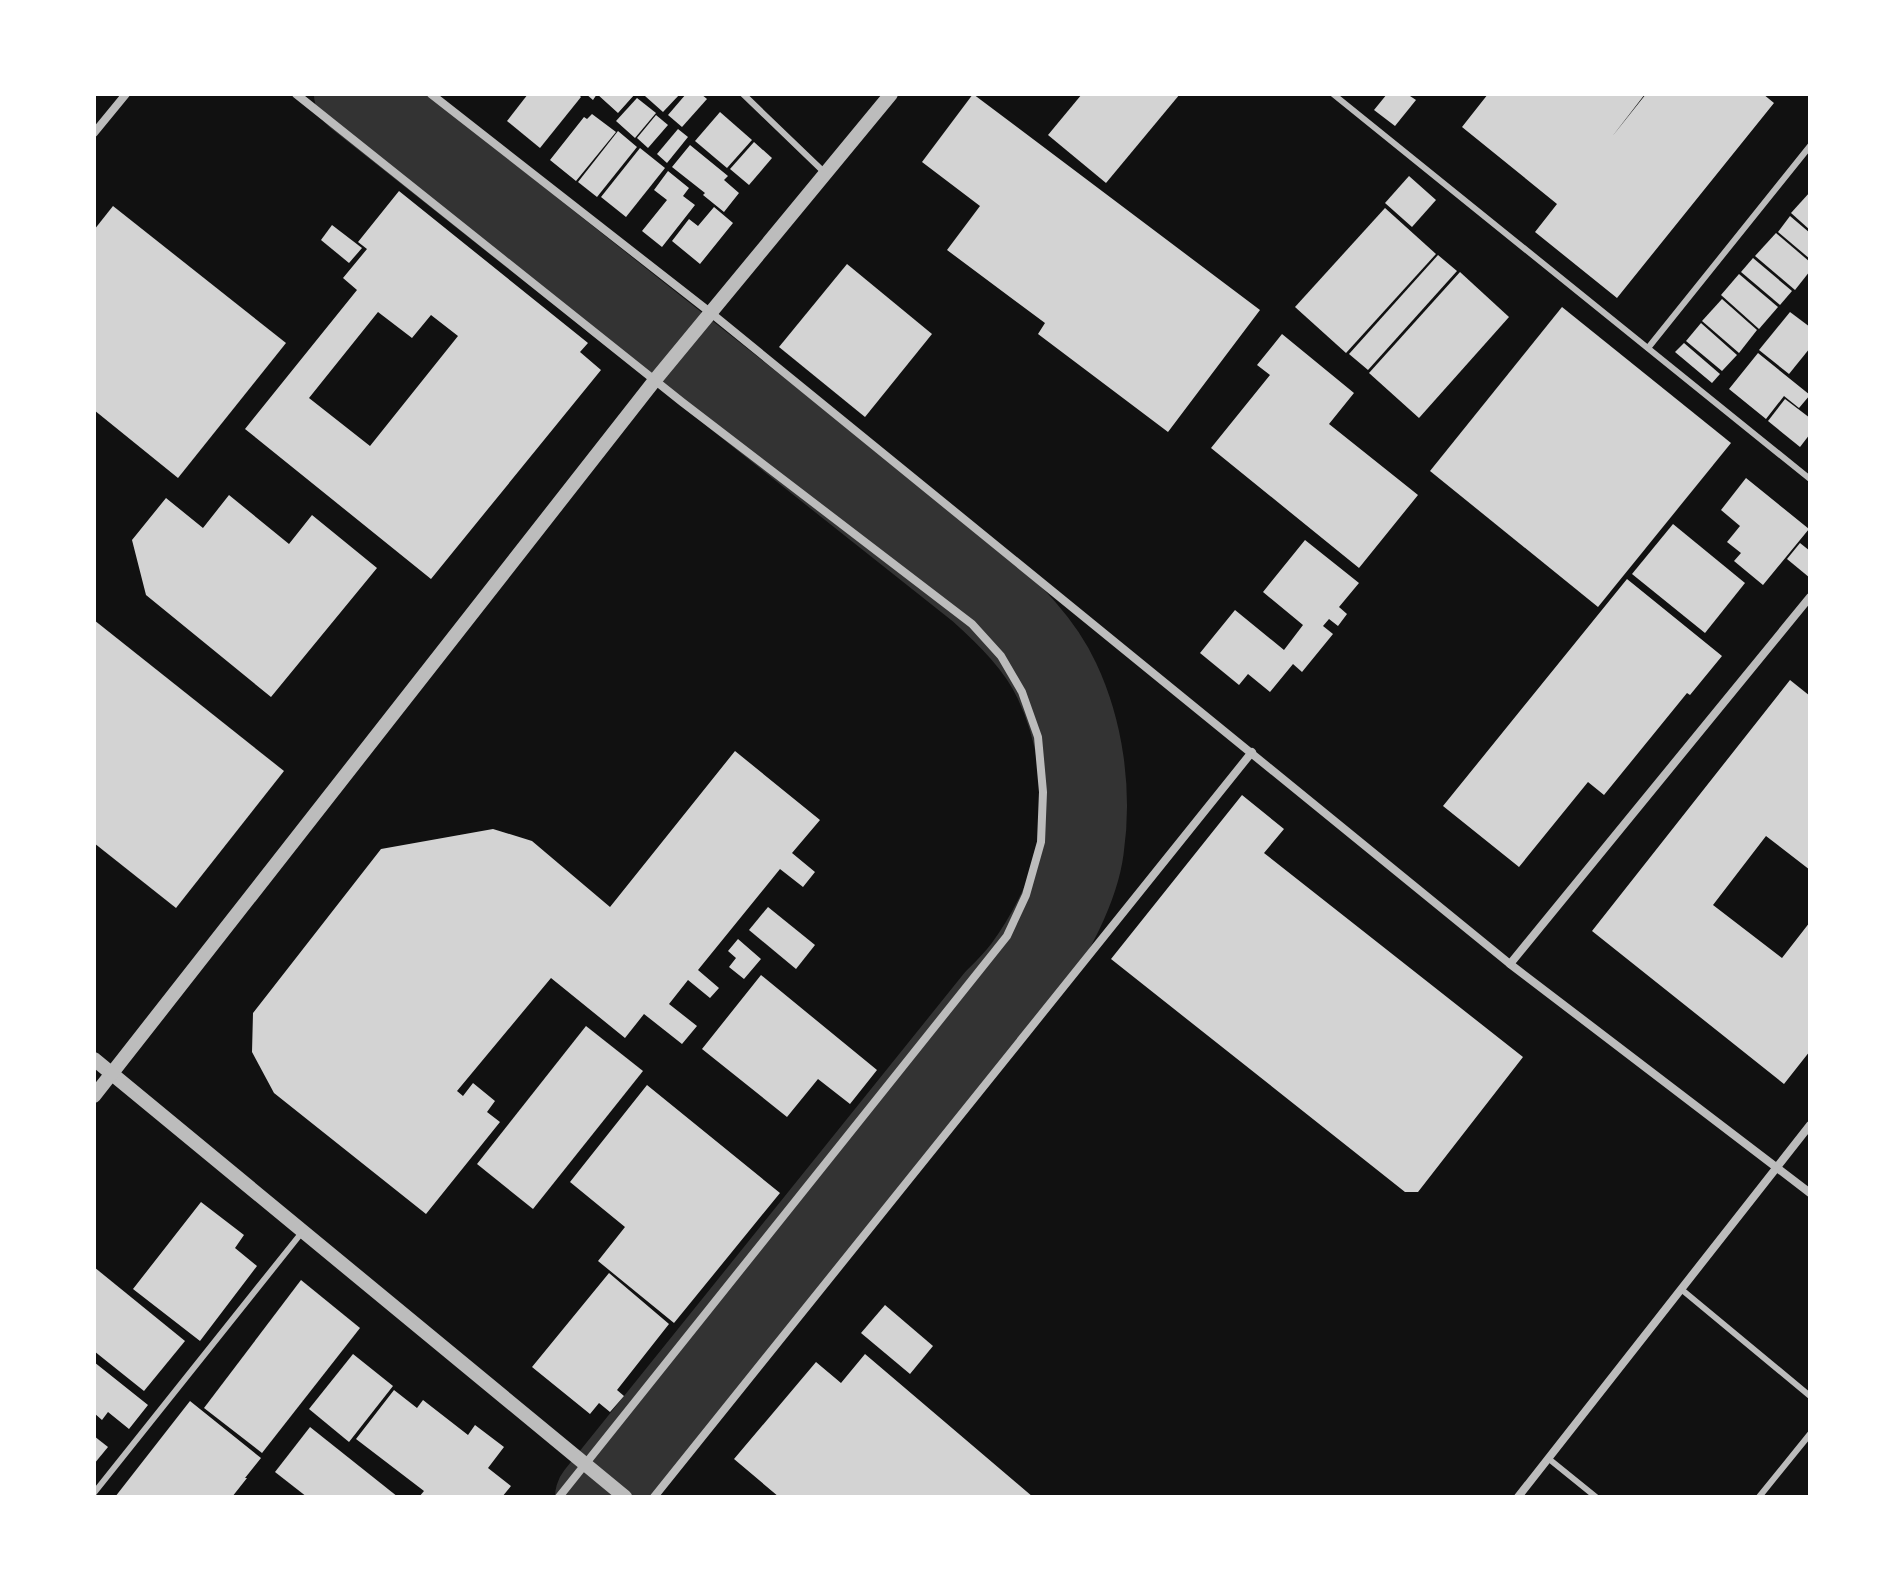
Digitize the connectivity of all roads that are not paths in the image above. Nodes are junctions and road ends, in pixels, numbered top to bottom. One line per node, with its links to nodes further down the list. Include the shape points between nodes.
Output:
1 (126, 94): 7 (street)
2 (296, 94): 12 (street)
3 (431, 94): 10 (street)
4 (743, 94): 9 (lane)
5 (891, 94): 9 (street)
6 (1333, 94): 11 (lane)
7 (94, 133)
8 (1810, 146): 11 (lane)
9 (825, 173): 10 (street)
10 (711, 313): 12 (street); 15 (street)
11 (1648, 348): 13 (lane)
12 (658, 376): 18 (street); 28 (street, via 972,624 1001,656 1022,692 1038,737 1041,842 1007,936)
13 (1810, 479)
14 (1810, 597): 16 (street)
15 (1252, 752): 16 (street); 32 (street)
16 (1510, 964): 21 (street)
17 (94, 1059): 18 (street)
18 (112, 1074): 19 (street); 23 (street)
19 (94, 1096)
20 (1810, 1125): 21 (street)
21 (1777, 1167): 22 (street); 24 (street)
22 (1810, 1193)
23 (303, 1231): 28 (street); 29 (lane)
24 (1681, 1289): 25 (lane); 27 (street)
25 (1810, 1396)
26 (1810, 1434): 35 (lane)
27 (1549, 1459): 33 (street); 34 (lane)
28 (588, 1466): 30 (street); 31 (street)
29 (94, 1493)
30 (559, 1497)
31 (625, 1497)
32 (654, 1497)
33 (1518, 1497)
34 (1596, 1497)
35 (1759, 1497)

